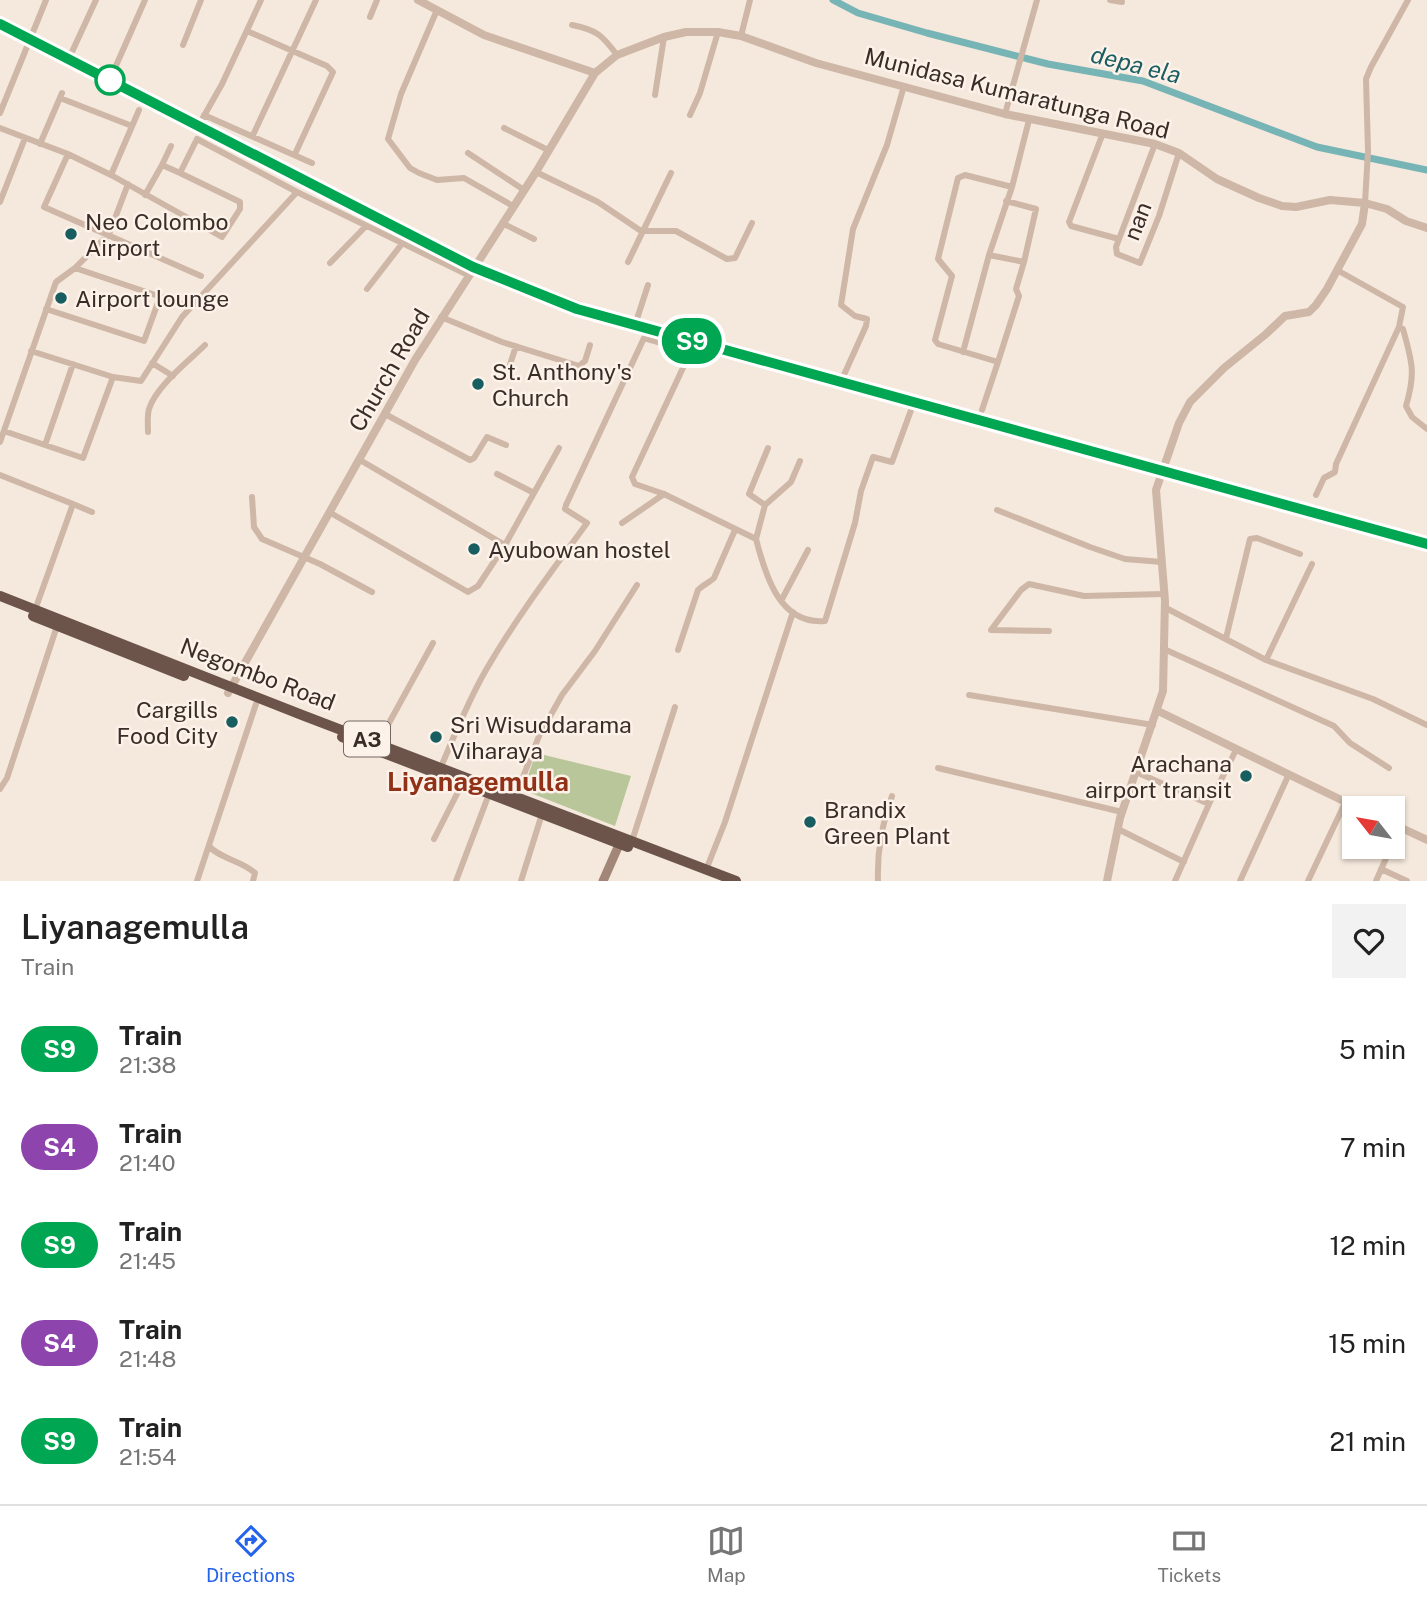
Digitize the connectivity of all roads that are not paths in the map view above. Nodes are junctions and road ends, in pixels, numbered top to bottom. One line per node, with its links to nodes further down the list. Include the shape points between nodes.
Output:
1 (46, 0): 30 (street)
2 (96, 0): 23 (street)
3 (145, 0): 26 (street)
4 (201, 0): 21 (street)
5 (261, 0): 17 (street)
6 (316, 0): 22 (street)
7 (377, 0): 15 (street)
8 (418, 0): 14 (street)
9 (750, 0): 19 (street)
10 (1037, 0): 31 (street)
11 (1110, 0): 13 (street)
12 (1408, 0): 63 (street, via 1366,79)
13 (1122, 2)
14 (438, 10): 25 (street, via 484,35); 64 (street, via 401,94 388,139 410,168 437,180 464,178)
15 (370, 17)
16 (572, 25): 24 (street, via 600,34)
17 (247, 31): 22 (street); 33 (street)
18 (718, 32): 19 (street, Munidasa Kumaratunga Road); 20 (street, Munidasa Kumaratunga Road); 32 (street)
19 (741, 36): 27 (street, Munidasa Kumaratunga Road, via 816,63)
20 (664, 37): 24 (street, Munidasa Kumaratunga Road); 28 (street)
21 (183, 45)
22 (292, 52): 40 (street); 49 (street, via 333,72)
23 (71, 54)
24 (617, 55): 25 (street, Munidasa Kumaratunga Road)
25 (595, 73): 45 (street, Church Road)
26 (111, 77)
27 (904, 86): 31 (street, Munidasa Kumaratunga Road); 103 (street, via 848,250 841,306 867,319)
28 (655, 95)
29 (139, 110): 36 (street)
30 (0, 113)
31 (1006, 114): 34 (street, Munidasa Kumaratunga Road)
32 (690, 115)
33 (204, 116): 35 (street); 40 (street)
34 (1029, 120): 39 (street, Munidasa Kumaratunga Road); 57 (street)
35 (200, 123)
36 (132, 126): 42 (street, via 61,95); 55 (street)
37 (0, 128): 41 (street)
38 (504, 128): 45 (street)
39 (1103, 133): 43 (street, Munidasa Kumaratunga Road); 72 (street, via 1069,222)
40 (253, 135): 49 (street)
41 (25, 138): 42 (street); 62 (street)
42 (40, 144): 48 (street)
43 (1155, 144): 47 (street, Munidasa Kumaratunga Road); 72 (street)
44 (171, 146): 51 (street)
45 (548, 150): 52 (street, Church Road)
46 (468, 152): 58 (street)
47 (1179, 153): 63 (street, Munidasa Kumaratunga Road, via 1217,178 1282,206 1330,200); 72 (street, nan, via 1140,263 1117,254)
48 (68, 154): 55 (street); 70 (street, via 44,207)
49 (295, 154): 50 (street)
50 (313, 163)
51 (162, 165): 53 (street); 60 (street)
52 (536, 172): 58 (street, Church Road); 69 (street)
53 (180, 173): 59 (street, via 197,139); 60 (street, via 240,202 222,237)
54 (671, 173): 69 (street)
55 (111, 175): 56 (street)
56 (128, 184): 60 (street); 70 (street)
57 (1012, 187): 61 (street); 96 (street, via 965,175 958,178 938,259 952,276 935,340)
58 (524, 190): 64 (street, Church Road)
59 (297, 192): 67 (street); 86 (street)
60 (145, 195)
61 (1006, 201): 74 (street); 76 (street, via 1036,209)
62 (0, 202)
63 (1365, 203): 68 (street, Munidasa Kumaratunga Road); 80 (street, via 1362,224)
64 (513, 206): 65 (street, Church Road)
65 (502, 223): 71 (street); 78 (street, Church Road)
66 (752, 223): 69 (street, via 731,260 676,231)
67 (366, 226): 73 (street); 77 (street)
68 (1427, 228)
69 (641, 231): 75 (street)
70 (109, 234): 79 (street); 82 (street)
71 (534, 239)
72 (1119, 239)
73 (401, 245): 81 (street); 84 (street)
74 (989, 255): 76 (street); 96 (street)
75 (628, 262)
76 (1024, 262): 97 (street, via 1016,289 1019,296)
77 (330, 263)
78 (474, 265): 81 (street, Church Road); 89 (street)
79 (75, 268): 85 (street); 87 (street, via 56,282)
80 (1337, 270): 90 (street, via 1403,307); 135 (street, via 1309,312 1285,316 1190,402 1156,491)
81 (468, 275): 88 (street, Church Road)
82 (201, 276)
83 (648, 285): 89 (street)
84 (367, 289)
85 (160, 297): 86 (street); 87 (street, via 144,341)
86 (191, 307): 98 (street)
87 (46, 309): 94 (street)
88 (441, 317): 93 (street); 106 (street, Church Road)
89 (636, 322): 95 (street)
90 (1398, 327): 107 (street, via 1403,329 1414,370 1406,406); 121 (street, via 1335,472 1324,478)
91 (205, 345): 100 (street)
92 (590, 345): 93 (street, via 579,366)
93 (516, 346): 102 (street)
94 (31, 351): 99 (street); 108 (street)
95 (740, 352)
96 (963, 352): 97 (street)
97 (998, 362): 105 (street)
98 (152, 363): 100 (street); 101 (street, via 141,381)
99 (73, 364): 101 (street); 111 (street)
100 (173, 376): 109 (street, via 150,405)
101 (113, 377): 111 (street, via 83,458)
102 (506, 377)
103 (843, 377)
104 (914, 402): 145 (street, via 892,462 873,457 825,621)
105 (982, 410)
106 (385, 414): 112 (street, via 470,460 487,437); 115 (street, Church Road)
107 (1427, 429)
108 (4, 431): 110 (street); 111 (street)
109 (148, 432)
110 (0, 442)
111 (45, 445)
112 (506, 445)
113 (559, 448): 119 (street)
114 (768, 448): 124 (street, via 749,494)
115 (359, 460): 127 (street, Church Road); 131 (street)
116 (800, 460): 124 (street, via 791,482)
117 (497, 474): 119 (street)
118 (0, 475): 123 (street)
119 (534, 493): 131 (street)
120 (664, 494): 128 (street); 129 (street); 162 (street, via 635,484 632,477 689,351 643,338 566,505 565,509 587,523 487,668)
121 (1316, 495)
122 (252, 497): 134 (street, via 257,534)
123 (73, 504): 126 (street); 144 (street)
124 (765, 505): 130 (street)
125 (997, 510): 135 (street, via 1125,559)
126 (92, 512)
127 (329, 512): 131 (street, via 468,592 478,586); 134 (street, Church Road)
128 (622, 523)
129 (735, 530): 130 (street); 151 (street, via 715,578 698,590)
130 (756, 539): 141 (street, via 764,570)
131 (505, 545)
132 (808, 550): 141 (street)
133 (1300, 554): 148 (street, via 1250,539)
134 (303, 558): 138 (street); 153 (street, Church Road)
135 (1162, 562): 139 (street)
136 (1312, 565): 152 (street)
137 (637, 584): 170 (street, via 596,651 562,695 539,736)
138 (372, 592)
139 (1164, 594): 143 (street); 147 (street, via 1084,596 1029,584 991,630)
140 (0, 596): 144 (highway, Negombo Road / A3)
141 (781, 601): 145 (street)
142 (0, 603): 146 (highway, Negombo Road / A3)
143 (1164, 607): 148 (street); 150 (street)
144 (35, 610): 153 (highway, Negombo Road / A3)
145 (793, 612): 186 (street)
146 (57, 626): 153 (highway, Negombo Road / A3); 168 (street)
147 (1049, 631)
148 (1226, 638): 152 (street)
149 (433, 643): 160 (street)
150 (1164, 649): 157 (street); 164 (street, via 1334,726 1350,743)
151 (678, 650)
152 (1266, 660): 159 (street, via 1373,699)
153 (230, 690): 155 (highway, Negombo Road / A3); 160 (highway, Negombo Road / A3)
154 (970, 695): 158 (street)
155 (256, 704): 167 (highway, Negombo Road / A3); 182 (street)
156 (675, 707): 181 (street)
157 (1158, 711): 158 (street); 161 (street)
158 (1153, 725): 165 (street)
159 (1427, 725)
160 (378, 743): 162 (highway, Negombo Road / A3)
161 (1236, 750): 166 (street); 173 (street)
162 (441, 767): 170 (highway, Negombo Road / A3)
163 (938, 768): 175 (street)
164 (1389, 768)
165 (1136, 772): 173 (street); 175 (street)
166 (1289, 774): 172 (street); 197 (street)
167 (462, 784): 169 (highway, Negombo Road / A3); 179 (street)
168 (0, 789)
169 (489, 794): 176 (highway, Negombo Road / A3); 189 (street)
170 (516, 795): 181 (highway, Negombo Road / A3)
171 (892, 796): 194 (street, via 881,825)
172 (1342, 801)
173 (1209, 804): 184 (street)
174 (1342, 809): 198 (street)
175 (1122, 812): 177 (street)
176 (542, 814): 181 (highway, Negombo Road / A3); 190 (street)
177 (1118, 829): 184 (street); 195 (street)
178 (1405, 829): 180 (street)
179 (434, 839)
180 (1427, 839)
181 (624, 840): 186 (highway, Negombo Road / A3); 191 (main road); 192 (highway, Negombo Road / A3)
182 (209, 846): 187 (street); 188 (street, via 245,863 255,873)
183 (1386, 859): 185 (street)
184 (1184, 862): 196 (street)
185 (1381, 869): 199 (street); 200 (street)
186 (706, 870): 193 (highway, Negombo Road / A3)
187 (197, 881)
188 (253, 881)
189 (456, 881)
190 (521, 881)
191 (603, 881)
192 (715, 881)
193 (736, 881)
194 (878, 881)
195 (1107, 881)
196 (1175, 881)
197 (1240, 881)
198 (1308, 881)
199 (1376, 881)
200 (1407, 881)

